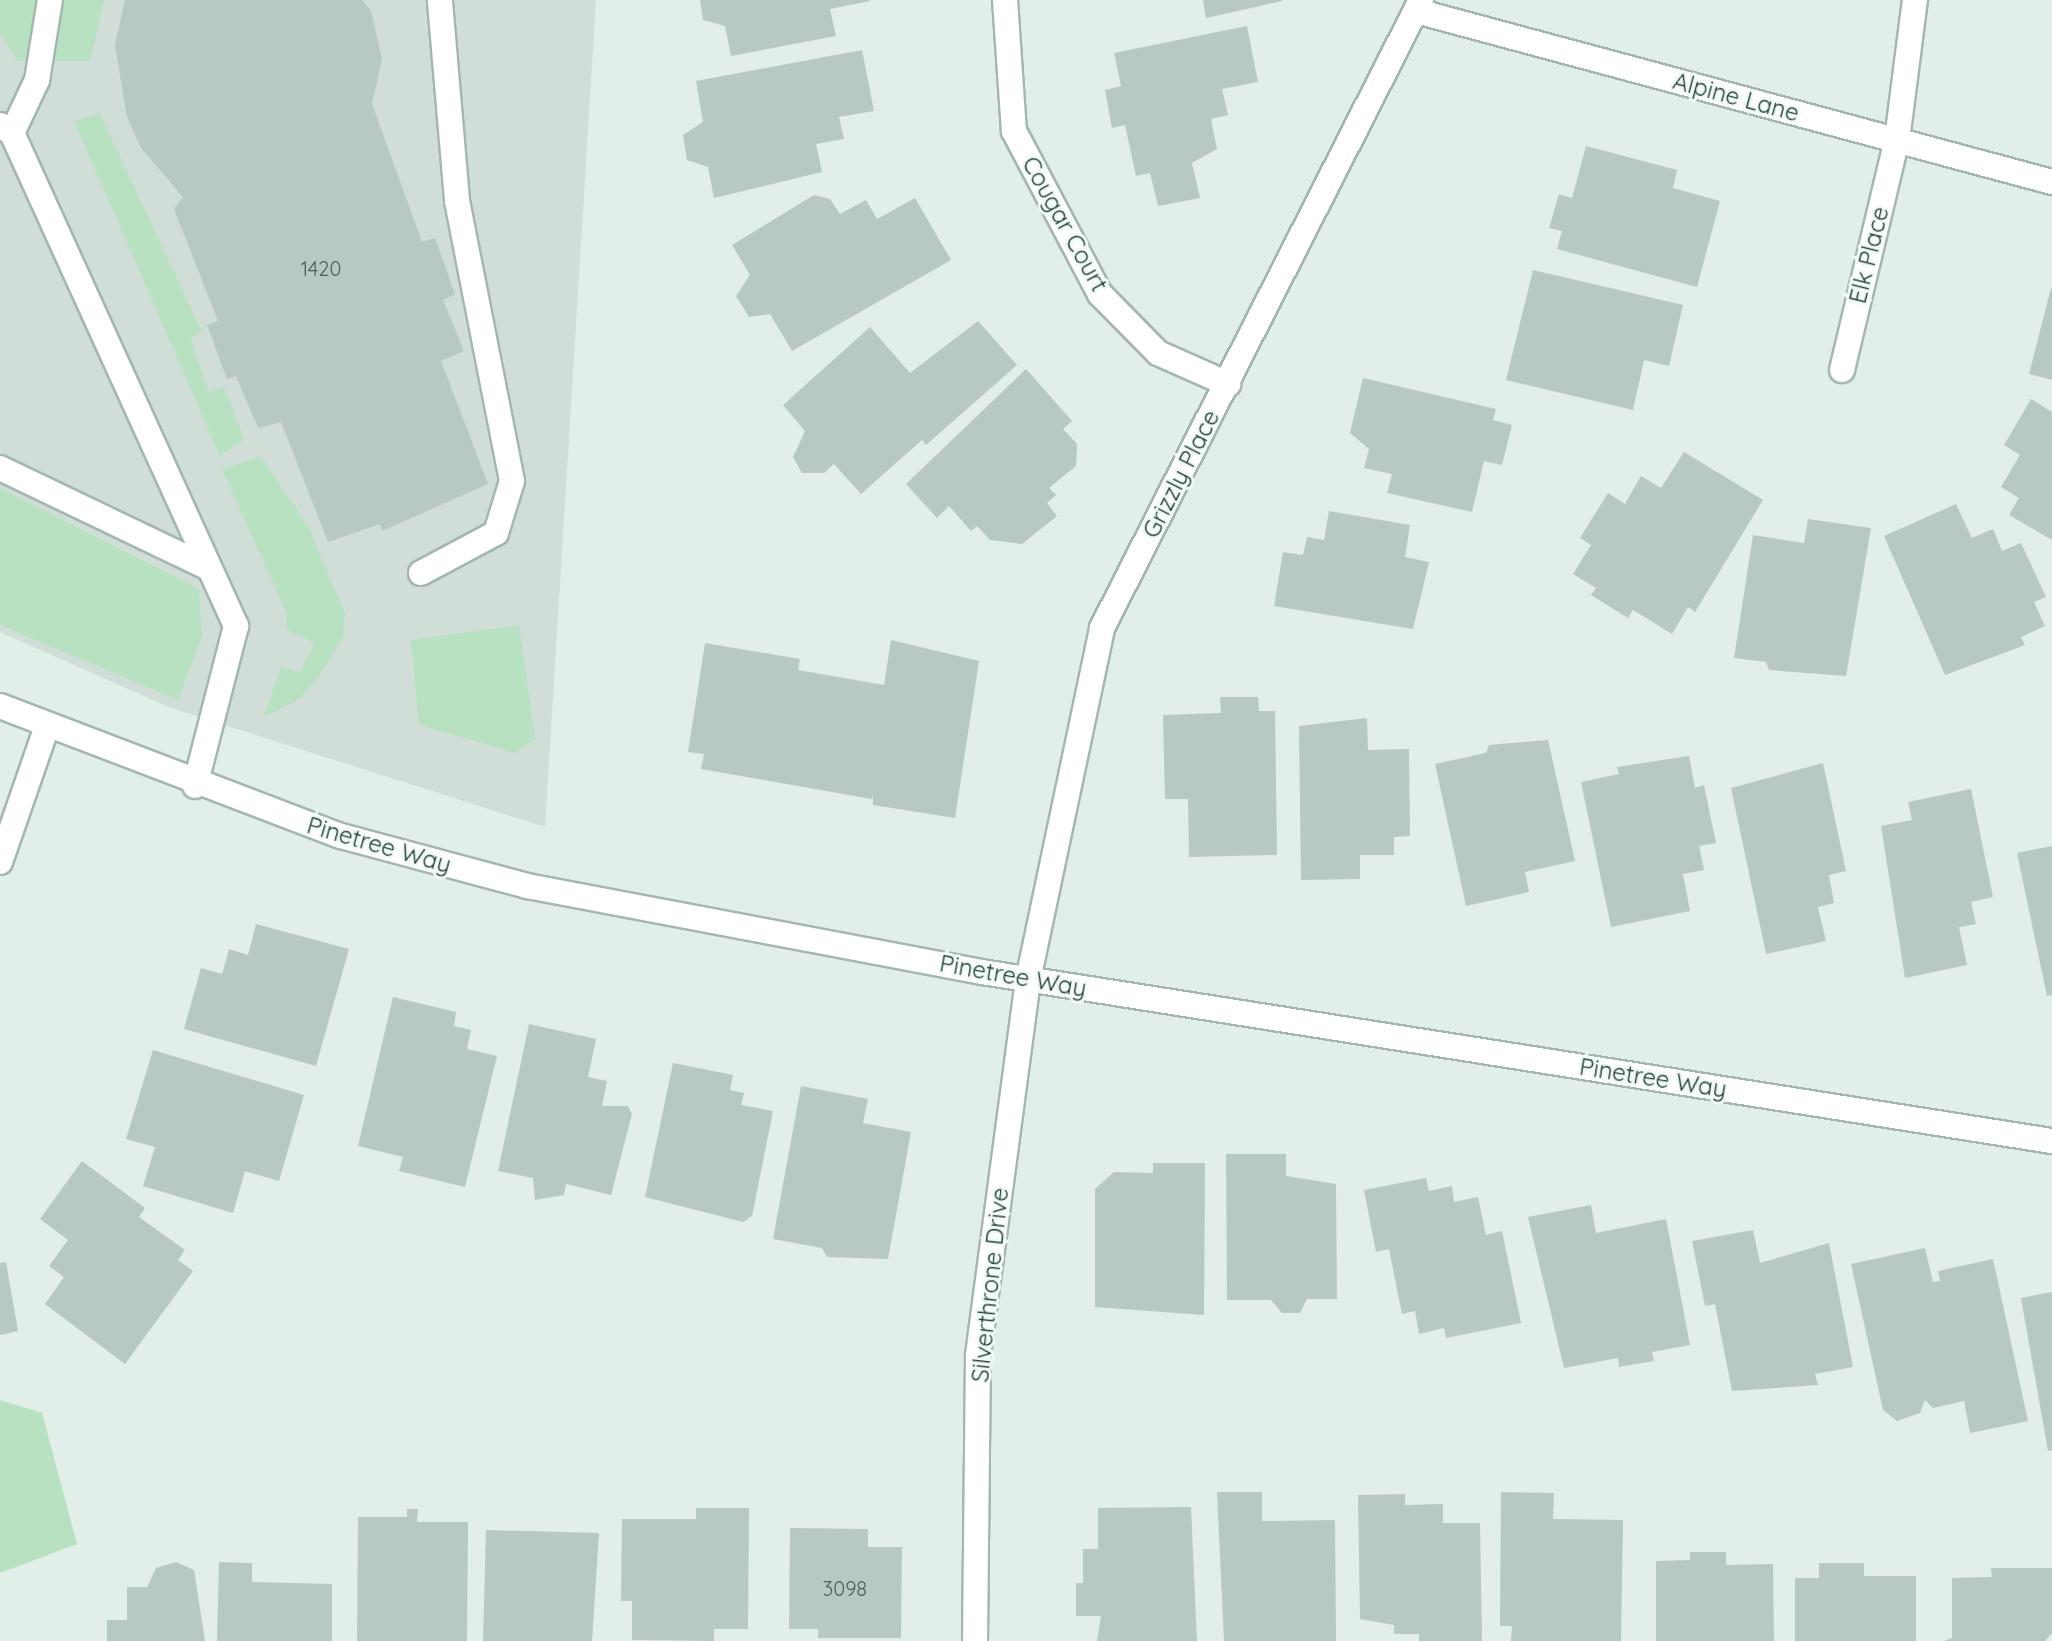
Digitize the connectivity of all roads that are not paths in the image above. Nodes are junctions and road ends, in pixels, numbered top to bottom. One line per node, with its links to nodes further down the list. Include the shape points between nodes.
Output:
1 (50, 0): 6 (street, via 37,80)
2 (440, 0): 13 (street, via 457,200 512,481 496,533)
3 (1005, 0): 10 (street, Cougar Court, via 1014,131 1100,294 1158,353)
4 (1915, 0): 7 (street, Elk Place)
5 (1420, 6): 7 (street, Alpine Lane); 10 (street, Grizzly Place)
6 (6, 129): 12 (street)
7 (1897, 140): 8 (street, Alpine Lane); 9 (street, Elk Place)
8 (2052, 182)
9 (1842, 370)
10 (1228, 384): 18 (street, Grizzly Place, via 1102,628)
11 (0, 468): 12 (street)
12 (209, 568): 16 (street, via 236,626)
13 (421, 573)
14 (0, 706): 15 (street, Pinetree Way)
15 (46, 729): 16 (street, Pinetree Way); 17 (street)
16 (195, 786): 18 (street, Pinetree Way, via 341,836 527,886)
17 (0, 862)
18 (1028, 980): 19 (street, Pinetree Way); 20 (street, Silverthrone Drive, via 978,1355)
19 (2052, 1141)
20 (975, 1641)

